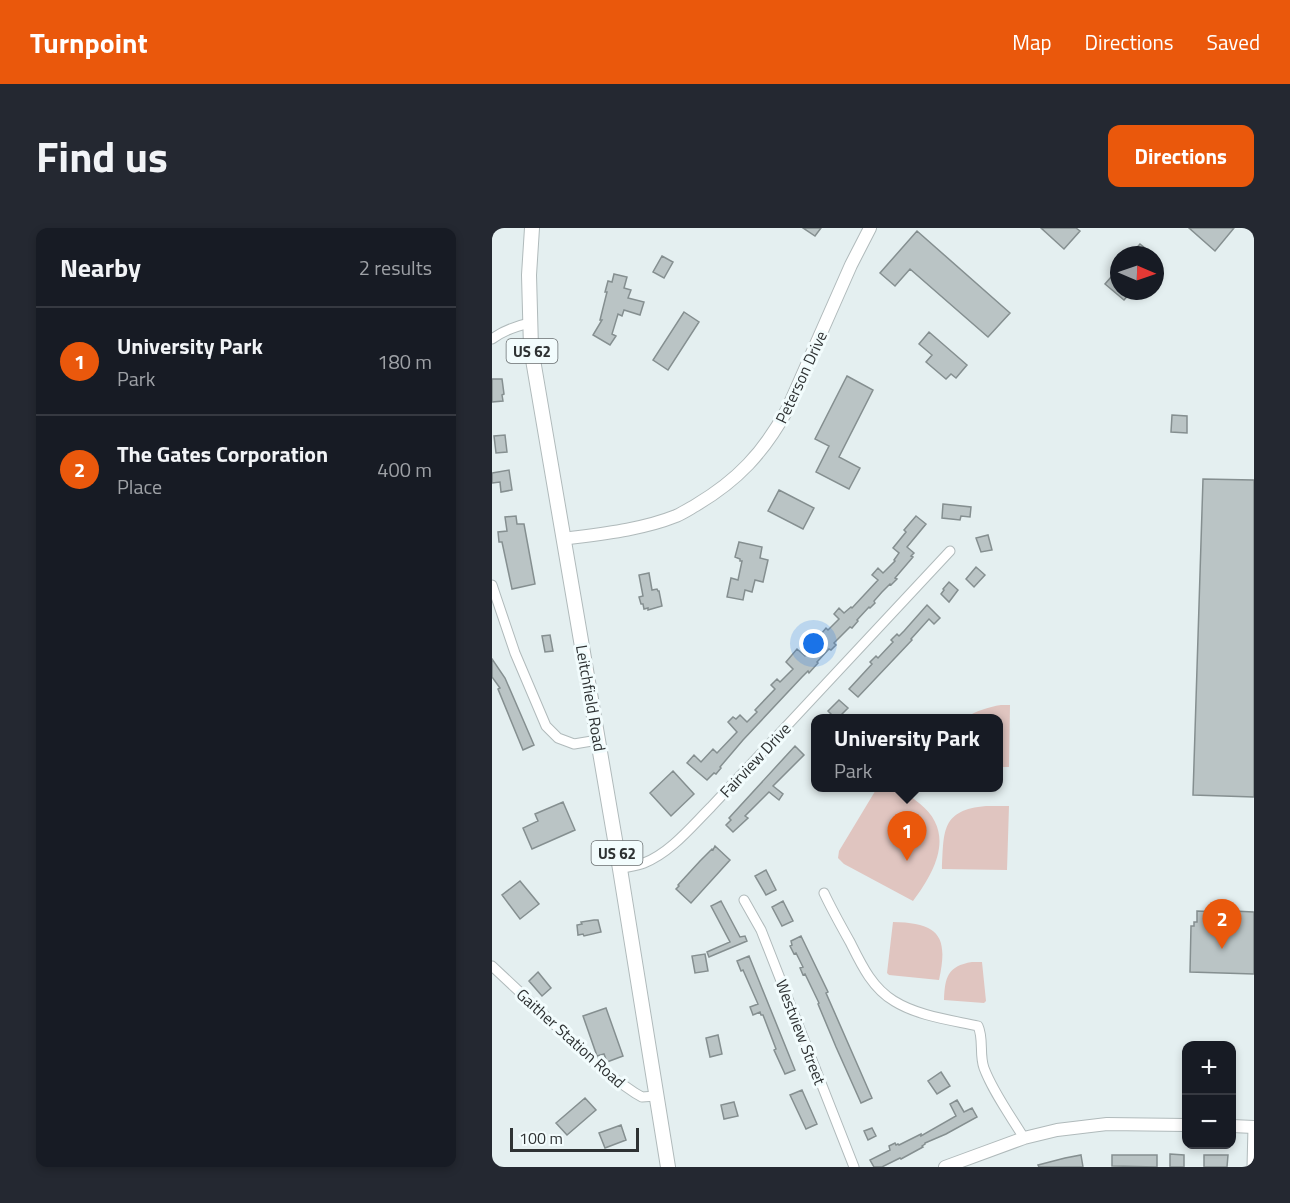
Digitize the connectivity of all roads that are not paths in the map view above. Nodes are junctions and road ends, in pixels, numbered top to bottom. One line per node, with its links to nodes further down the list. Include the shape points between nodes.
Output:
1 (532, 228): 3 (main road, Leitchfield Road / US 62)
2 (870, 228): 5 (street, Peterson Drive, via 787,410 776,430 732,481 677,516)
3 (530, 323): 4 (street); 5 (main road, Leitchfield Road / US 62)
4 (492, 339)
5 (563, 539): 8 (main road, Leitchfield Road / US 62)
6 (950, 551): 9 (street, Fairview Drive, via 679,839 642,864)
7 (492, 585): 8 (street, via 514,653 546,726 558,738 574,744)
8 (598, 740): 9 (main road, Leitchfield Road / US 62)
9 (620, 869): 13 (main road, Leitchfield Road / US 62)
10 (824, 893): 17 (street, via 863,967 885,994 914,1010 978,1026 983,1066)
11 (744, 900): 19 (street, Westview Street, via 761,930)
12 (492, 966): 13 (street, Gaither Station Road, via 606,1073 635,1093)
13 (656, 1096): 18 (main road, Leitchfield Road / US 62)
14 (1182, 1125): 17 (street, via 1107,1124)
15 (1236, 1126): 16 (street)
16 (1254, 1127): 21 (street)
17 (1024, 1138): 20 (street)
18 (668, 1167)
19 (854, 1167)
20 (945, 1167)
21 (1252, 1167)

